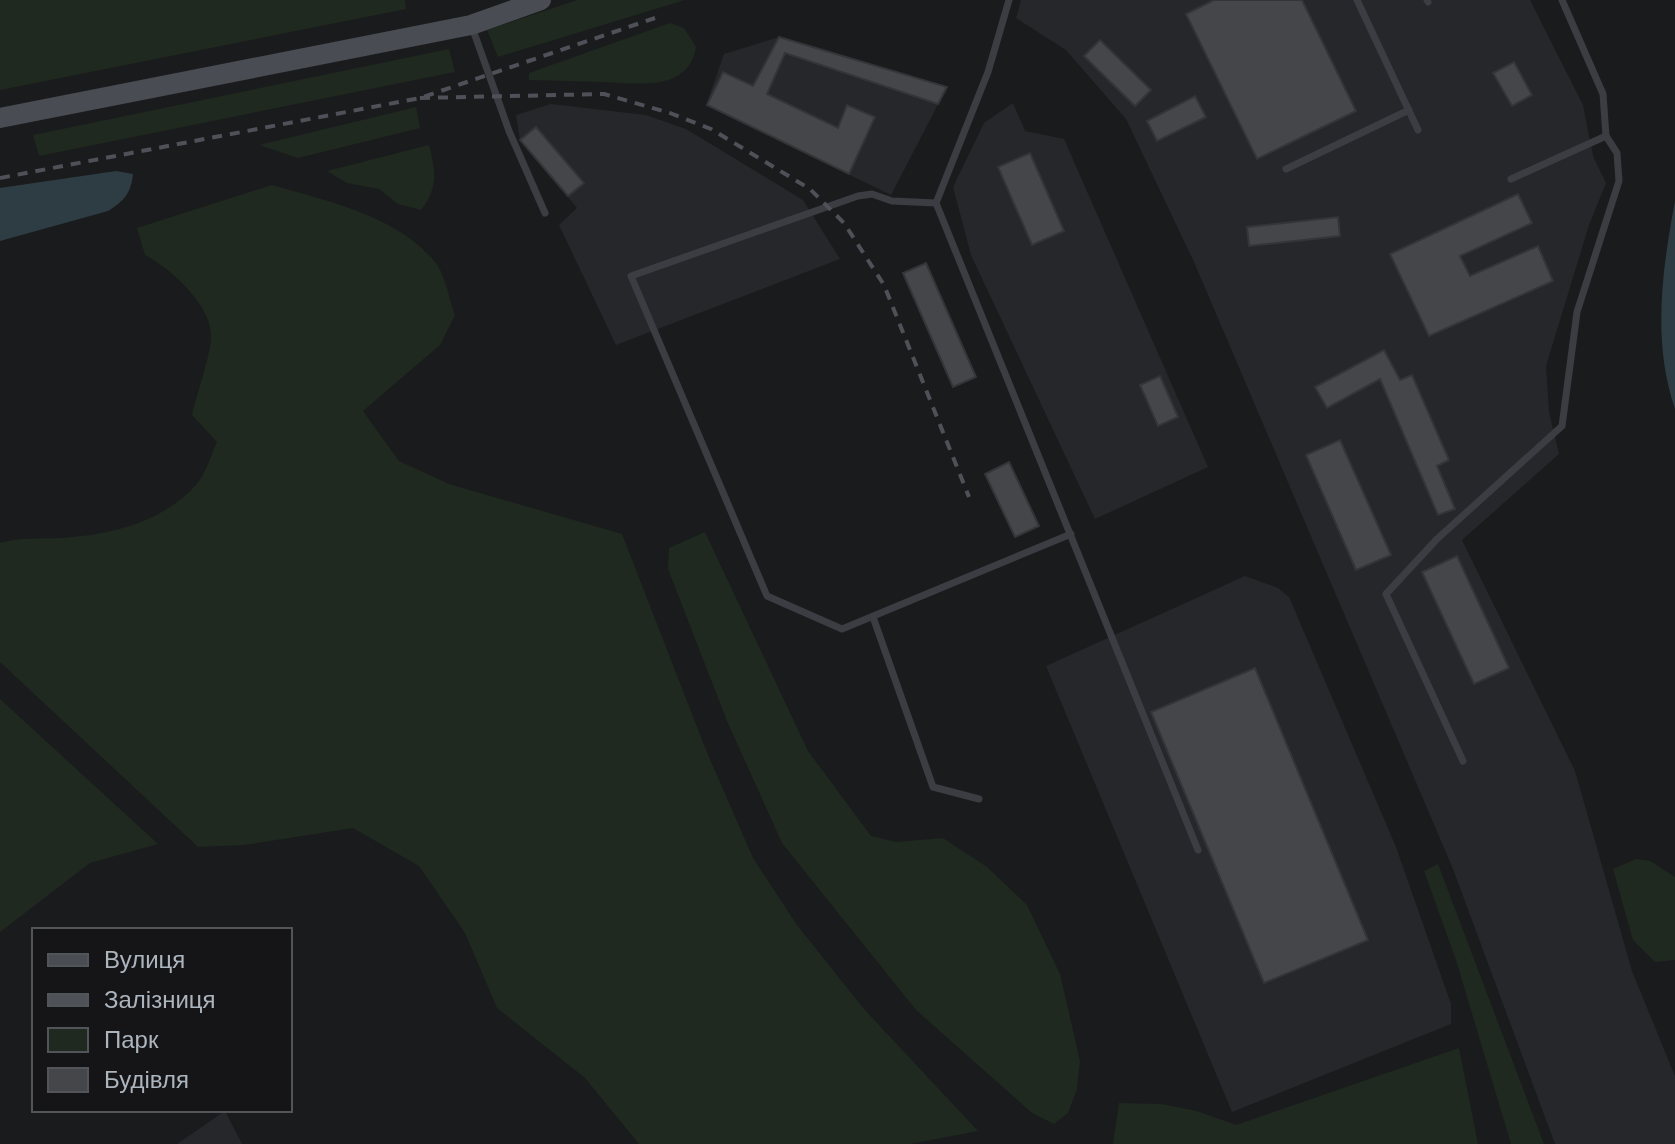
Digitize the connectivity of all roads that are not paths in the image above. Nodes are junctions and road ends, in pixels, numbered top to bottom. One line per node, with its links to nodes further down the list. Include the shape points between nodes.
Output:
1 (541, 0): 5 (street)
2 (1009, 0): 12 (lane, via 988,72)
3 (1357, 0): 6 (lane)
4 (1562, 0): 9 (lane, via 1603,94)
5 (471, 25): 7 (street); 13 (lane)
6 (1409, 110): 8 (lane); 10 (lane)
7 (0, 118)
8 (1418, 130)
9 (1606, 136): 11 (lane); 16 (lane, via 1617,153 1619,181 1577,312 1562,426 1437,539 1386,594)
10 (1286, 169)
11 (1511, 179)
12 (936, 203): 14 (lane); 15 (lane, via 858,196 631,276 767,596 842,629)
13 (545, 213)
14 (1071, 534): 15 (lane); 18 (lane)
15 (873, 617): 17 (lane, via 933,787)
16 (1463, 761)
17 (979, 799)
18 (1198, 850)

